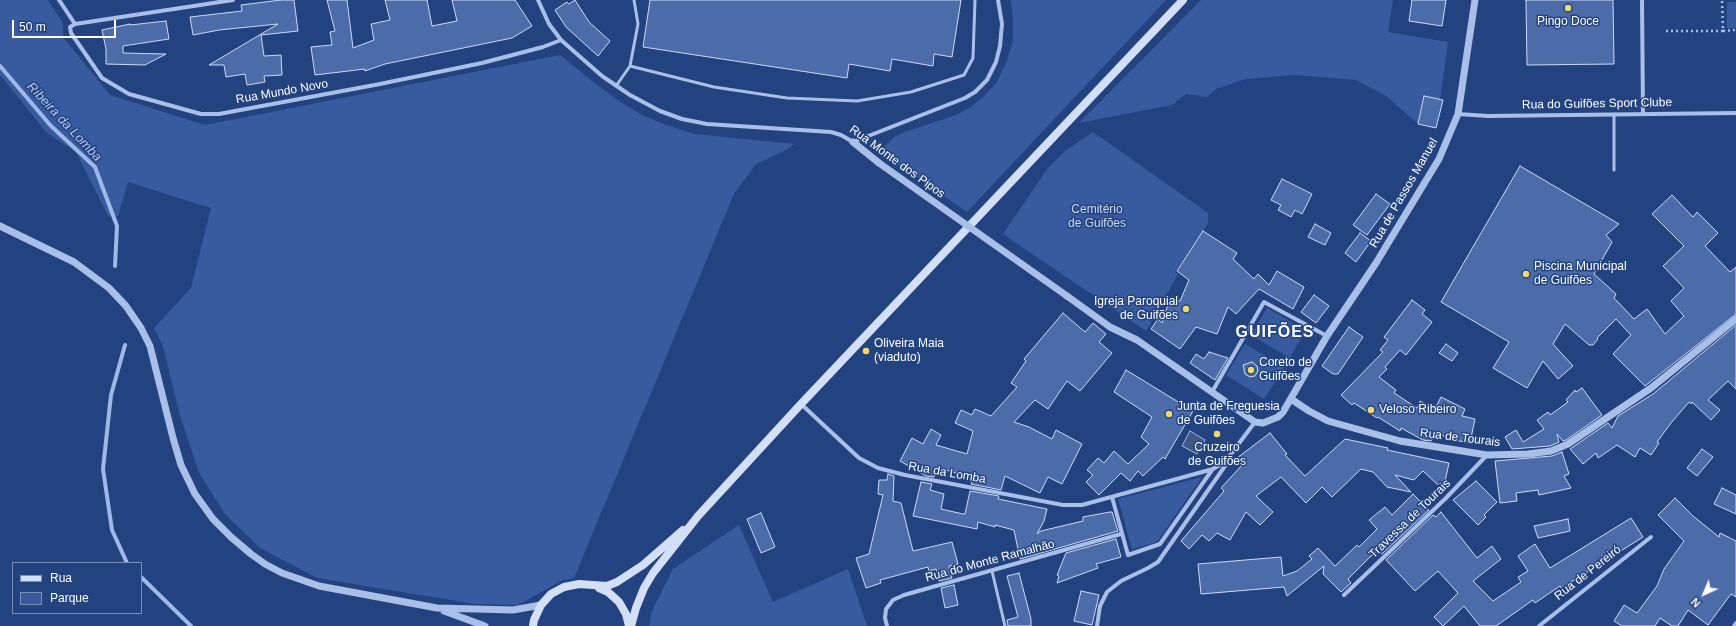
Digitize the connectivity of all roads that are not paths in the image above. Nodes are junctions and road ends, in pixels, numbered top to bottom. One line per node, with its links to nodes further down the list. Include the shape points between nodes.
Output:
1 (59, 0): 10 (street)
2 (233, 0): 10 (street)
3 (538, 0): 11 (street, Rua Monte dos Pipos)
4 (634, 0): 12 (lane, via 638,24)
5 (975, 0): 12 (lane, via 973,58 964,75 911,92 857,101 787,98 714,87)
6 (998, 0): 18 (street, via 1002,24 996,62 987,80 975,92)
7 (1183, 0): 25 (main road)
8 (1475, 0): 15 (street, Rua de Passos Manuel)
9 (1642, 0): 17 (street)
10 (75, 24): 11 (street, Rua Mundo Novo, via 70,27 71,33 102,78 129,94 200,114 219,114 380,84 482,63)
11 (561, 40): 13 (street, Rua Monte dos Pipos)
12 (630, 66): 13 (lane)
13 (616, 86): 18 (street, Rua Monte dos Pipos, via 660,111 682,119 707,124 831,132)
14 (1736, 112): 17 (street, Rua do Guifões Sport Clube)
15 (1458, 114): 16 (street, Rua do Guifões Sport Clube); 22 (street, Rua de Passos Manuel, via 1439,159)
16 (1614, 114): 17 (street, Rua do Guifões Sport Clube); 19 (lane)
17 (1644, 114)
18 (853, 142): 23 (street, Rua Monte dos Pipos, bridge, via 1110,327 1138,340)
19 (1614, 170)
20 (0, 226): 38 (street, via 74,262 109,288 126,306 150,346 181,465 195,494 213,519 231,537 265,564 300,580 319,586)
21 (1736, 319): 27 (street, Rua de Tourais, via 1652,388 1568,444 1551,451)
22 (1328, 336): 23 (street, via 1264,302); 24 (street, Rua de Passos Manuel)
23 (1212, 392): 26 (street, Rua Monte dos Pipos)
24 (1291, 399): 26 (street, Rua de Passos Manuel, via 1278,417 1267,422); 27 (street, Rua de Tourais, via 1328,421 1355,429 1400,441)
25 (801, 404): 30 (street, Rua da Lomba, via 859,458 890,472 1063,505 1082,505); 31 (main road)
26 (1255, 422): 28 (street)
27 (1487, 455): 36 (street, Travessa de Tourais, via 1446,498)
28 (1225, 462): 29 (street); 45 (street, via 1225,466 1158,562 1121,581 1107,592 1100,606)
29 (1212, 469): 30 (street, Rua da Lomba); 32 (street, via 1160,544 1128,556)
30 (1112, 497): 32 (street)
31 (698, 516): 35 (main road, via 628,576 607,586); 42 (main road, via 653,573 644,588)
32 (1122, 534): 34 (street, Rua do Monte Ramalhão)
33 (1651, 537): 46 (street, Rua de Pereiró)
34 (992, 571): 43 (street, Rua do Monte Ramalhão, via 893,600 886,609); 44 (lane)
35 (594, 586): 37 (main road, via 579,584 564,587 551,594); 42 (main road, via 608,592 619,602)
36 (1344, 595)
37 (541, 605): 38 (street, via 513,610); 41 (main road)
38 (436, 608): 40 (street)
39 (1736, 623): 47 (street)
40 (486, 626)
41 (533, 626)
42 (630, 626)
43 (887, 626)
44 (1005, 626)
45 (1097, 626)
46 (1539, 626)
47 (1734, 626)

